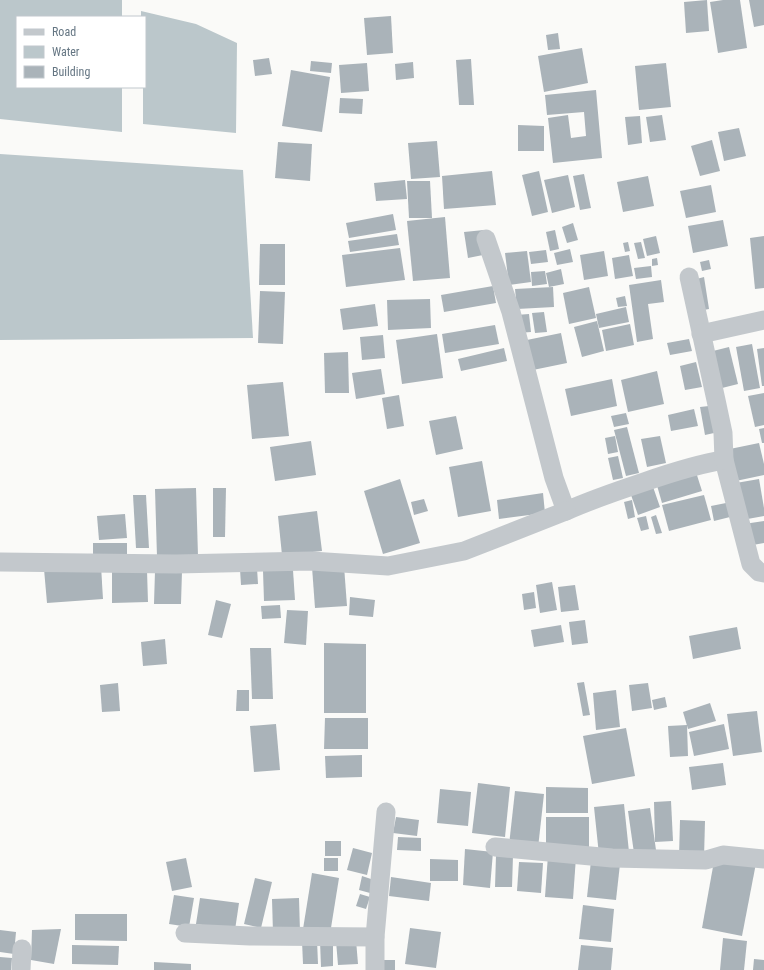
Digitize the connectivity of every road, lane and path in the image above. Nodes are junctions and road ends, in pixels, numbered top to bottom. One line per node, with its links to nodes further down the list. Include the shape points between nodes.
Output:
1 (486, 239): 6 (street, via 511,312 552,471)
2 (689, 277): 4 (street)
3 (764, 320): 4 (street)
4 (701, 334): 5 (street, via 722,426)
5 (724, 460): 6 (street, via 676,472); 8 (street, via 751,564 759,572)
6 (566, 511): 7 (street, via 464,552 388,566 311,561 176,564)
7 (0, 562)
8 (764, 573)
9 (386, 812): 13 (street)
10 (496, 847): 11 (street, via 612,858 706,860 723,855)
11 (764, 859)
12 (185, 933): 13 (street)
13 (375, 937): 16 (street)
14 (22, 949): 15 (street)
15 (21, 970)
16 (375, 970)

